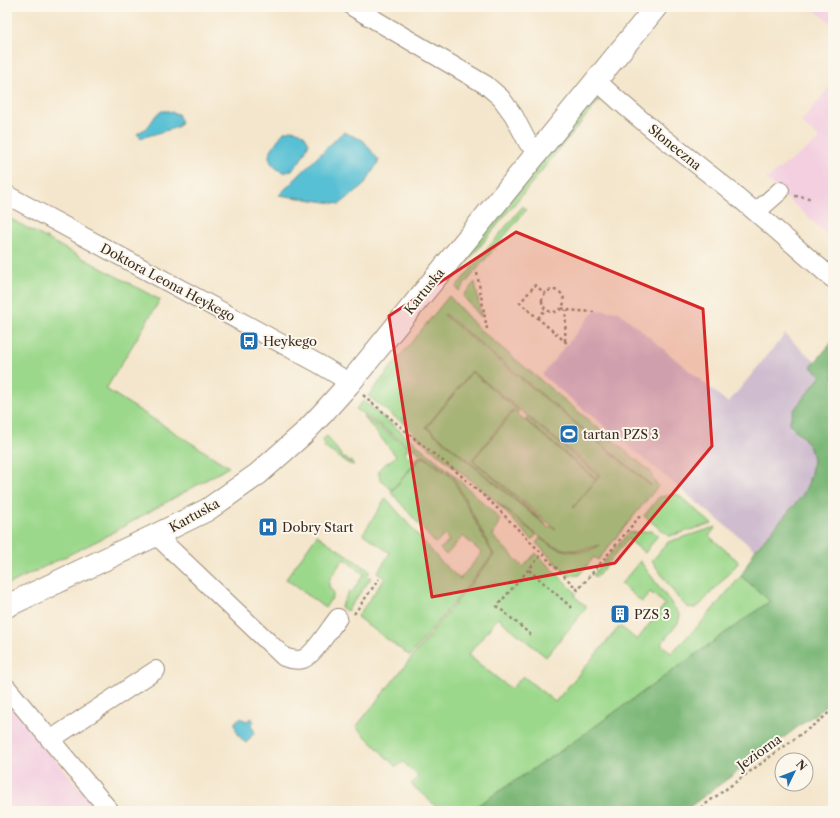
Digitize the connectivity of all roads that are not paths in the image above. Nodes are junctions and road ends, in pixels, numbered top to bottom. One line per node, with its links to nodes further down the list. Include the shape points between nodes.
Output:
1 (656, 7): 3 (main road, Kartuska)
2 (359, 8): 4 (street, via 486,85 501,98 528,143)
3 (596, 80): 4 (main road, Kartuska); 7 (street, Słoneczna, via 651,128)
4 (538, 151): 9 (main road, Kartuska)
5 (780, 191): 7 (street)
6 (7, 194): 9 (street, Doktora Leona Heykego, via 319,364)
7 (756, 212): 8 (street, Słoneczna)
8 (833, 279)
9 (355, 389): 10 (main road, Kartuska, via 323,413 303,434 246,483 207,510)
10 (156, 535): 11 (main road, Kartuska); 12 (street, Kartuska, via 284,657 294,660 310,654)
11 (7, 606)
12 (338, 618)
13 (156, 670): 15 (street)
14 (7, 688): 15 (street)
15 (50, 740): 16 (street)
16 (110, 811)

